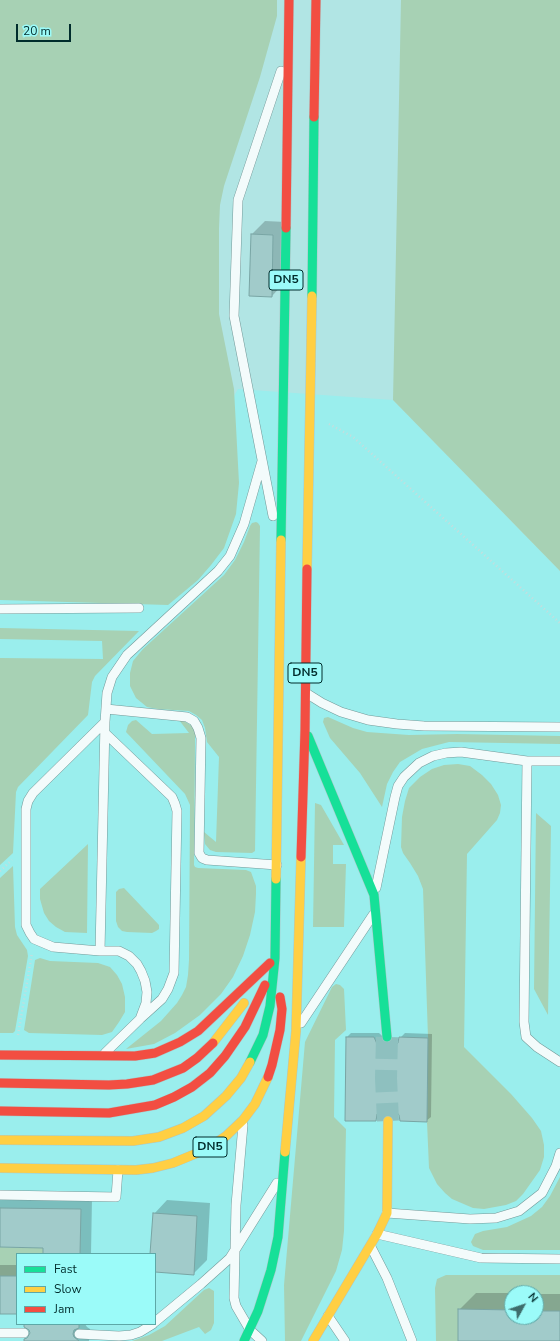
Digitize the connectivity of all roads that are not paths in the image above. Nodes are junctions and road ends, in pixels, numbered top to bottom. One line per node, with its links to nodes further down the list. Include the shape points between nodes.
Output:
1 (289, 0): 3 (highway, DN5)
2 (316, 0): 8 (highway, DN5)
3 (289, 45): 4 (lane, via 238,200 234,316); 5 (highway, DN5)
4 (262, 461): 5 (lane); 9 (lane, via 244,524 230,556 218,571 127,655 112,677)
5 (282, 561): 16 (highway, DN5)
6 (139, 608): 7 (lane)
7 (0, 609)
8 (305, 692): 11 (lane, via 342,712 375,721 424,726); 12 (highway, DN5)
9 (106, 710): 10 (lane); 16 (lane, via 182,716 194,721 201,738 199,852 202,858)
10 (105, 722): 13 (lane); 19 (lane, via 33,793 26,810 26,925 34,939 53,947)
11 (560, 727)
12 (305, 730): 17 (highway, DN5); 22 (highway, DN5)
13 (105, 733): 19 (lane); 21 (lane, via 172,797 177,811 174,973 162,998)
14 (527, 760): 15 (lane); 17 (lane, via 474,753 446,753 433,756 411,770 401,782 395,797); 26 (lane, via 524,1022 526,1036 537,1047)
15 (560, 761)
16 (277, 864): 20 (highway, DN5)
17 (374, 895): 18 (highway, DN5)
18 (376, 910): 22 (lane); 23 (highway, DN5)
19 (100, 951): 21 (lane, via 119,951 129,956 141,971 147,992)
20 (275, 958): 25 (highway, via 198,1031 180,1042 155,1053); 27 (highway, via 212,1044 183,1068 153,1080 127,1084); 28 (highway, DN5, via 259,1000 245,1027 210,1073 192,1087 155,1105 132,1110 108,1113); 29 (highway, DN5, via 282,1009 277,1051 264,1087); 31 (highway, DN5, via 270,1006 255,1054 241,1078 204,1116 159,1137 133,1141)
21 (140, 1019): 25 (lane)
22 (296, 1031): 35 (highway, DN5)
23 (387, 1037)
24 (0, 1055): 25 (highway)
25 (101, 1056)
26 (560, 1062)
27 (0, 1083)
28 (0, 1111)
29 (243, 1120): 34 (highway, DN5, via 207,1149 173,1163 154,1168); 40 (lane)
30 (388, 1121): 37 (highway)
31 (0, 1140)
32 (560, 1153): 37 (lane, via 542,1194 519,1211 496,1218 470,1219)
33 (0, 1168): 34 (highway, DN5)
34 (118, 1170): 36 (lane, via 116,1197)
35 (285, 1170): 40 (lane); 45 (highway, DN5, via 278,1237 271,1270)
36 (0, 1195)
37 (387, 1213): 38 (highway)
38 (377, 1234): 39 (highway); 41 (lane, via 481,1258)
39 (370, 1244): 42 (highway); 53 (lane, via 387,1278)
40 (235, 1250): 43 (lane, via 230,1258); 45 (lane, via 234,1298)
41 (560, 1259)
42 (328, 1315): 51 (highway); 52 (lane)
43 (156, 1321)
44 (151, 1325): 48 (lane, via 130,1335)
45 (250, 1330): 49 (highway, DN5); 50 (lane)
46 (0, 1332): 47 (lane)
47 (24, 1333)
48 (79, 1334)
49 (244, 1341)
50 (262, 1341)
51 (313, 1341)
52 (345, 1341)
53 (412, 1341)

